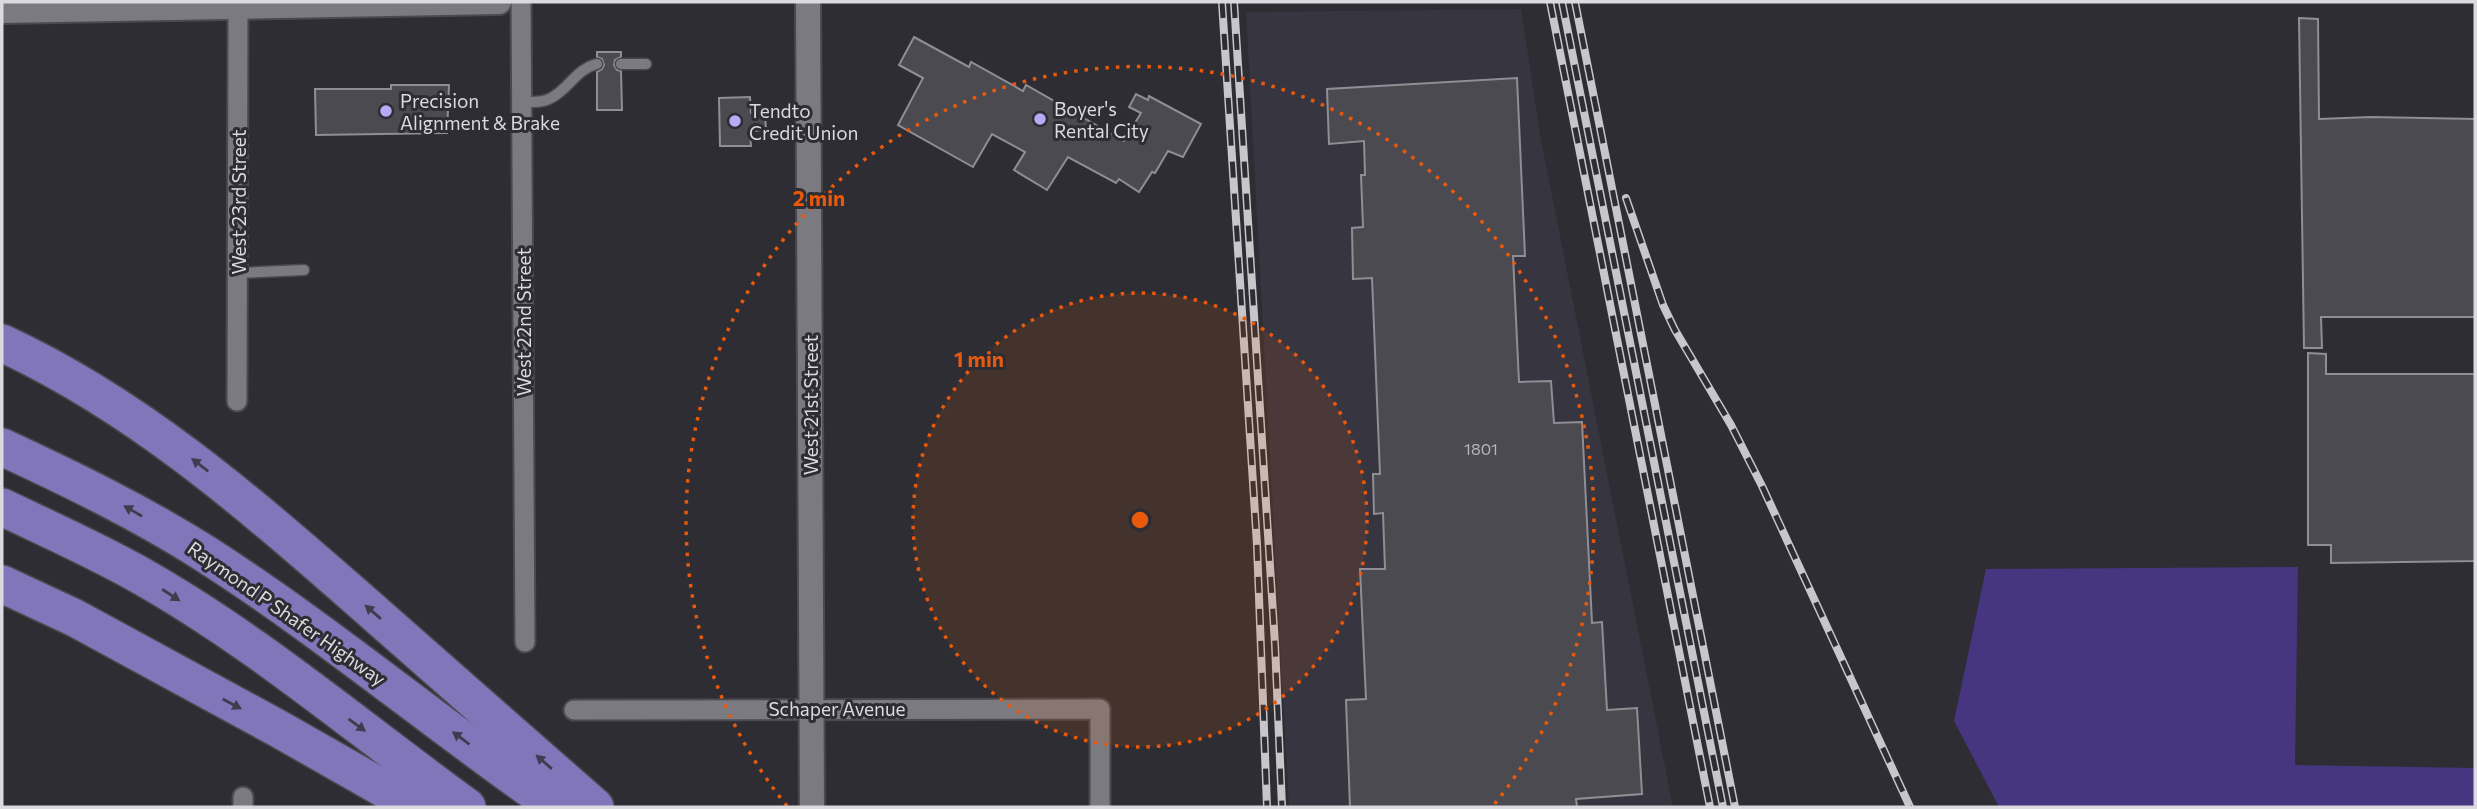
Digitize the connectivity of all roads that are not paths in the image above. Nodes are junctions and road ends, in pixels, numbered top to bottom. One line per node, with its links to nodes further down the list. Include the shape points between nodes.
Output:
1 (499, 2): 4 (street)
2 (521, 2): 9 (street, West 22nd Street)
3 (808, 2): 20 (street, West 21st Street)
4 (238, 4): 5 (street); 11 (street, West 23rd Street)
5 (2, 11)
6 (597, 64): 9 (lane, via 577,74 550,99)
7 (621, 64): 8 (lane)
8 (646, 64)
9 (522, 102): 18 (street, West 22nd Street)
10 (304, 270): 11 (lane)
11 (238, 273): 13 (street, West 23rd Street)
12 (2, 343): 25 (highway, one-way to 12, via 220,480 102,397)
13 (237, 401)
14 (2, 447): 24 (highway, Raymond P Shafer Highway, one-way to 14, via 206,554 124,506)
15 (2, 507): 23 (highway, one-way to 23, via 165,590 266,658)
16 (2, 584): 19 (highway, via 75,618)
17 (2, 605): 19 (highway)
18 (525, 642)
19 (171, 672): 22 (highway, one-way to 22)
20 (811, 708): 21 (street, Schaper Avenue); 26 (street, West 21st Street); 27 (street, Schaper Avenue, via 1100,709)
21 (574, 710)
22 (416, 807)
23 (467, 807)
24 (556, 807)
25 (595, 807)
26 (812, 807)
27 (1100, 807)

